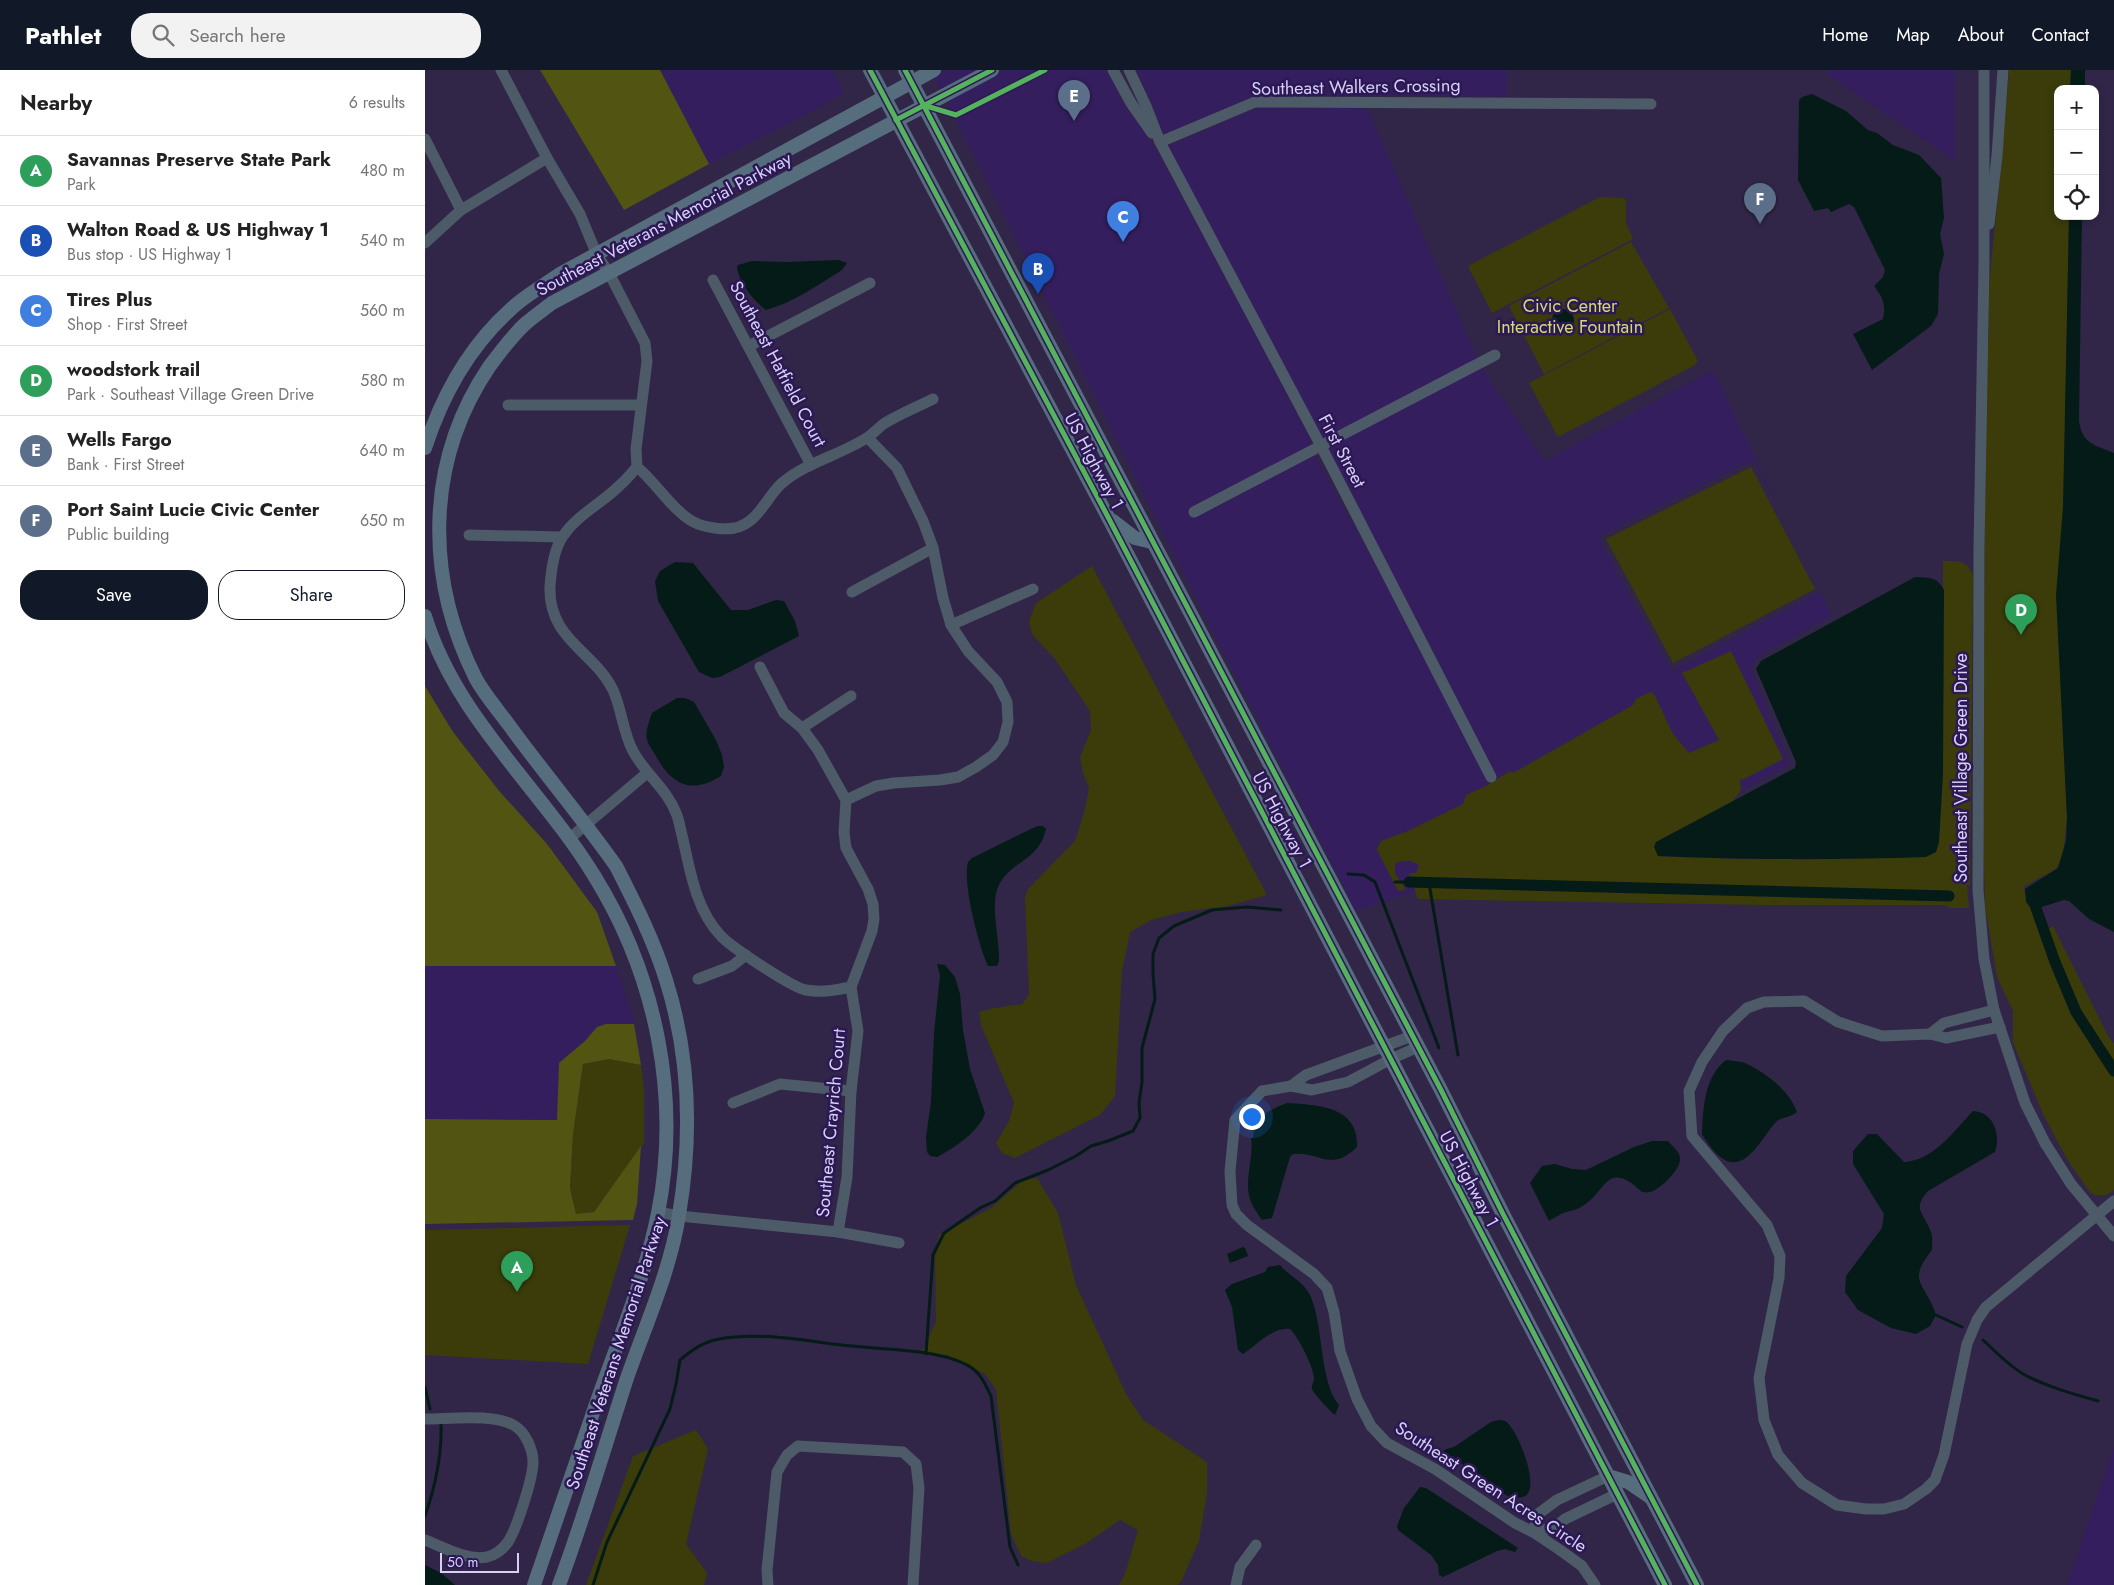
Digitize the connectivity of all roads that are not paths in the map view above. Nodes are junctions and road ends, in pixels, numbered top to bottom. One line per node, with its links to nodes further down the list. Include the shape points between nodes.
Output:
1 (501, 70): 16 (street)
2 (870, 70): 10 (main road, US Highway 1)
3 (934, 70): 9 (main road, Southeast Veterans Memorial Parkway)
4 (992, 70): 12 (main road, Southeast Veterans Memorial Parkway)
5 (1113, 70): 15 (street, First Street, via 1131,103)
6 (1129, 70): 15 (street, First Street)
7 (1984, 70): 20 (street, Southeast Village Green Drive)
8 (2003, 70): 20 (street, Southeast Village Green Drive)
9 (908, 76): 10 (main road, Southeast Veterans Memorial Parkway); 12 (main road, US Highway 1)
10 (884, 96): 13 (main road, US Highway 1); 19 (main road, Southeast Veterans Memorial Parkway)
11 (1651, 104): 15 (street, Southeast Walkers Crossing, via 1255,102)
12 (923, 105): 13 (main road, Southeast Veterans Memorial Parkway); 38 (main road, US Highway 1)
13 (896, 120): 21 (main road, Southeast Veterans Memorial Parkway); 35 (main road, US Highway 1)
14 (425, 139): 17 (street)
15 (1160, 142): 30 (street, First Street)
16 (547, 158): 17 (street); 19 (street, via 580,214)
17 (461, 210): 18 (street)
18 (425, 243)
19 (597, 255): 21 (street); 31 (main road, Southeast Veterans Memorial Parkway, via 560,274 511,309 483,339 445,396)
20 (1984, 265): 55 (street, Southeast Village Green Drive, via 1978,890 1984,959)
21 (609, 273): 28 (street, via 645,343 647,361); 50 (main road, Southeast Veterans Memorial Parkway, via 552,303 525,324 475,386 442,464 433,529 442,597 452,629 476,680)
22 (713, 280): 24 (street, Southeast Hatfield Court)
23 (870, 284): 24 (street)
24 (749, 346): 32 (street, Southeast Hatfield Court)
25 (1495, 355): 30 (street)
26 (933, 399): 29 (street, via 885,423)
27 (508, 405): 28 (street)
28 (641, 405): 33 (street)
29 (868, 438): 32 (street); 39 (street, via 897,468)
30 (1321, 446): 34 (street); 48 (street, First Street)
31 (425, 448)
32 (811, 465): 33 (street, via 781,484 762,509 736,528 696,524)
33 (637, 467): 37 (street)
34 (1194, 512)
35 (1109, 517): 38 (main road, via 1135,538); 59 (main road, US Highway 1)
36 (469, 535): 37 (street)
37 (562, 537): 47 (street, via 553,564 550,588 553,608 569,641 609,683 618,700 632,750)
38 (1152, 542): 58 (main road, US Highway 1)
39 (933, 548): 41 (street); 43 (street)
40 (1033, 588): 43 (street)
41 (852, 592)
42 (425, 616): 51 (main road, Southeast Veterans Memorial Parkway, via 447,672 483,729)
43 (951, 625): 49 (street, via 968,651 997,682 1007,702 1008,722 1003,742 993,755 958,777 876,786)
44 (760, 667): 46 (street, via 784,713)
45 (851, 696): 46 (street)
46 (802, 728): 49 (street)
47 (647, 773): 50 (street); 52 (street, via 663,790 677,813 695,891 707,917 721,936)
48 (1491, 777)
49 (846, 800): 54 (street, via 843,832 846,848 873,904 872,931)
50 (586, 824): 51 (street); 65 (main road, Southeast Veterans Memorial Parkway, via 616,866 633,900 666,979 675,1014 685,1068 688,1109)
51 (569, 839): 64 (main road, Southeast Veterans Memorial Parkway, via 613,907 641,973 653,1014 666,1104 666,1143)
52 (746, 955): 53 (street, via 732,966); 54 (street, via 804,990 823,992)
53 (698, 979)
54 (851, 987): 61 (street, Southeast Crayrich Court, via 858,1030)
55 (1994, 1010): 56 (street, Southeast Village Green Drive); 57 (street, via 1945,1023)
56 (2000, 1027): 57 (street, via 1947,1038); 66 (street, Southeast Village Green Drive, via 2025,1103 2045,1143)
57 (1929, 1034): 66 (street, via 1882,1036 1838,1022 1804,1001 1764,1002 1747,1008 1723,1031 1702,1062 1689,1091 1692,1136 1767,1226 1780,1256 1779,1278 1759,1378 1764,1420 1771,1438 1778,1455 1802,1483 1837,1505 1866,1509 1904,1504 1926,1489 1935,1480 1942,1462 1961,1366 1977,1320 1986,1306)
58 (1415, 1041): 59 (street, Southeast Green Acres Circle); 73 (main road, US Highway 1)
59 (1388, 1053): 60 (street, Southeast Green Acres Circle, via 1306,1074); 60 (street, Southeast Green Acres Circle, via 1348,1082 1311,1090); 71 (main road, US Highway 1)
60 (1291, 1086): 74 (street, Southeast Green Acres Circle, via 1262,1091 1235,1120 1230,1171 1232,1205 1259,1236 1314,1274 1327,1288 1340,1351 1357,1399 1371,1426 1387,1443 1435,1469)
61 (851, 1091): 62 (street, via 780,1084); 67 (street, Southeast Crayrich Court, via 847,1177)
62 (733, 1102)
63 (2114, 1201): 66 (street)
64 (658, 1212): 65 (street); 77 (main road, Southeast Veterans Memorial Parkway, via 623,1331)
65 (679, 1216): 67 (street); 78 (main road, Southeast Veterans Memorial Parkway, via 665,1273)
66 (2096, 1216): 68 (street, Southeast Village Green Drive)
67 (838, 1232): 69 (street)
68 (2114, 1236)
69 (899, 1243)
70 (425, 1419): 75 (street, via 501,1420 516,1426 527,1440 533,1461 531,1477 512,1533 495,1554 471,1557)
71 (1608, 1476): 72 (main road, US Highway 1); 73 (main road, via 1628,1482); 74 (street, via 1557,1500 1538,1514)
72 (1617, 1494): 74 (street, via 1565,1519 1554,1528); 83 (main road, US Highway 1)
73 (1652, 1499): 84 (main road, US Highway 1)
74 (1533, 1532): 82 (street, Southeast Green Acres Circle, via 1582,1566)
75 (425, 1540)
76 (1256, 1545): 81 (street, via 1240,1567)
77 (534, 1585)
78 (559, 1585)
79 (768, 1585): 80 (street, via 777,1472 787,1455 799,1446 903,1452 916,1464 919,1488)
80 (913, 1585)
81 (1236, 1585)
82 (1595, 1585)
83 (1665, 1585)
84 (1697, 1585)

